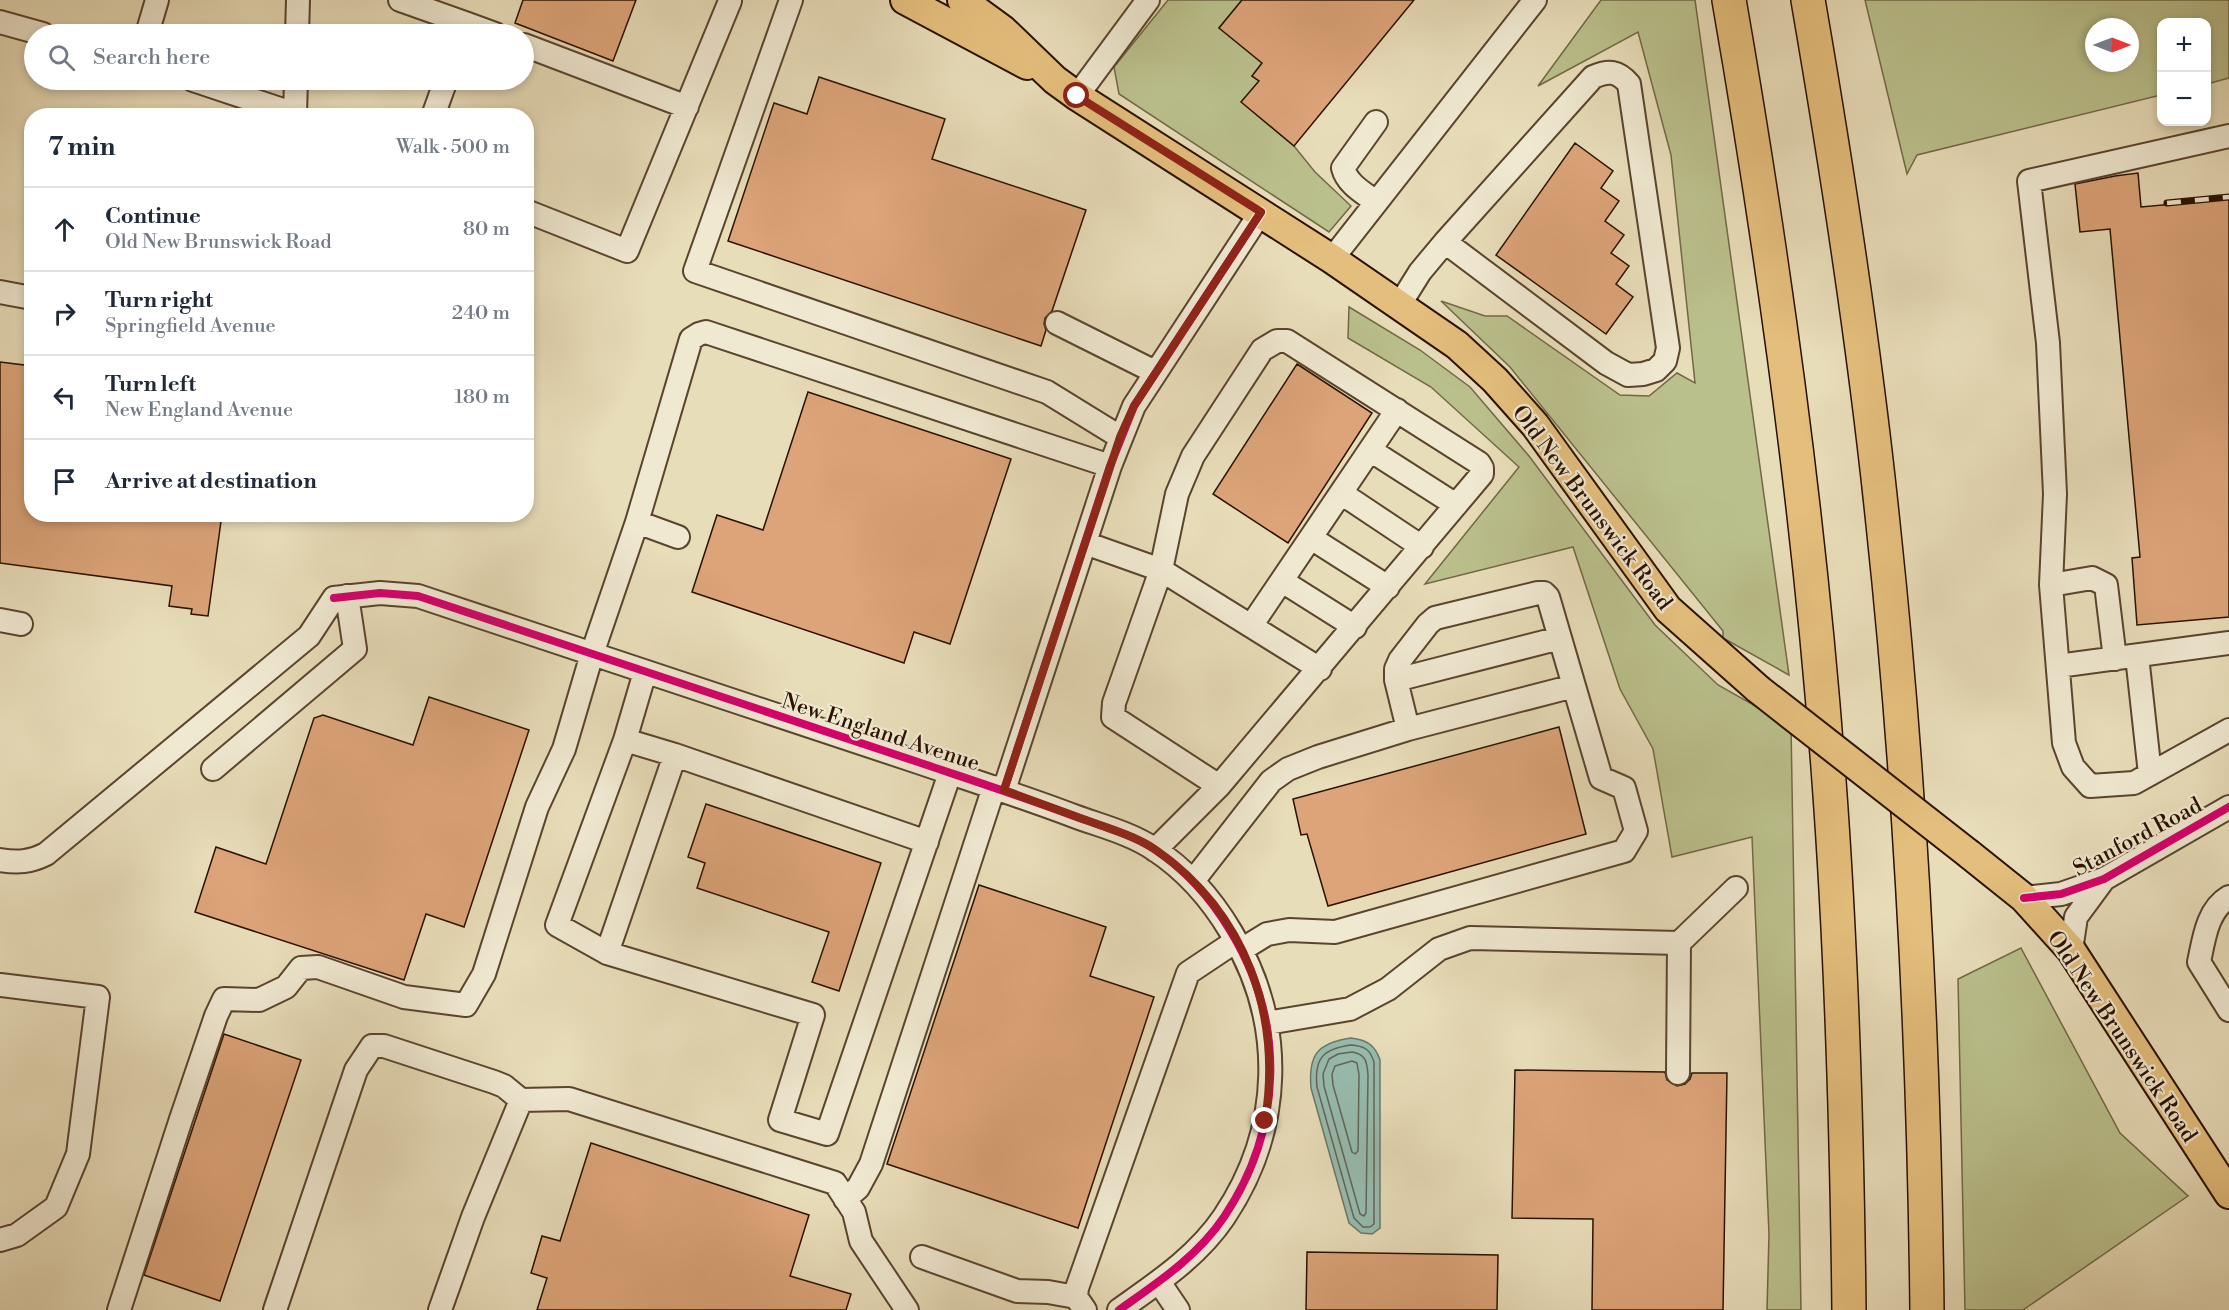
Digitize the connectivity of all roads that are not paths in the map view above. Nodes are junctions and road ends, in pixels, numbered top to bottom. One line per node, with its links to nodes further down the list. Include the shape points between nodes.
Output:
1 (157, 0): 13 (street)
2 (298, 0): 14 (street)
3 (400, 0): 15 (street)
4 (730, 0): 22 (street)
5 (791, 0): 39 (street, via 695,271 1047,392)
6 (905, 0): 18 (main road, Old New Brunswick Road)
7 (962, 0): 18 (main road, Old New Brunswick Road, via 1003,30)
8 (1148, 0): 18 (street)
9 (1535, 0): 28 (street)
10 (1729, 0): 104 (highway, via 1773,269 1813,597 1839,962)
11 (1808, 0): 105 (highway, via 1850,260 1896,652 1918,968)
12 (0, 22): 16 (street)
13 (150, 24)
14 (297, 24)
15 (452, 24)
16 (24, 29)
17 (534, 49): 22 (street)
18 (1066, 88): 29 (main road, Old New Brunswick Road)
19 (223, 90): 23 (street)
20 (296, 90): 24 (street)
21 (442, 90): 25 (street)
22 (687, 107): 30 (street, via 627,251)
23 (277, 108)
24 (295, 108)
25 (436, 108)
26 (1376, 122): 28 (street, via 1343,168 1352,184)
27 (2229, 136): 51 (street, via 2029,180 2048,343 2055,494)
28 (1376, 202): 32 (street)
29 (1261, 212): 32 (main road, Old New Brunswick Road); 37 (street)
30 (534, 214)
31 (1445, 242): 31 (street, via 1593,77 1611,71 1621,75 1629,84 1668,348 1665,361 1656,370 1628,375 1606,363); 35 (street)
32 (1332, 259): 35 (main road, Old New Brunswick Road)
33 (0, 292): 34 (street)
34 (24, 296)
35 (1400, 304): 82 (main road, Old New Brunswick Road, bridge, via 1457,345 1535,425 1668,609 1758,689)
36 (1057, 323): 37 (street)
37 (1155, 372): 39 (street)
38 (1397, 411): 40 (street); 43 (street, via 1479,463 1482,474); 49 (street, via 1287,340 1277,340 1262,350 1192,456 1178,494)
39 (1120, 437): 41 (street)
40 (1370, 450): 42 (street); 43 (street)
41 (1110, 466): 44 (street, via 706,332 691,339); 47 (street)
42 (1341, 493): 46 (street); 48 (street)
43 (1456, 505): 48 (street)
44 (637, 522): 45 (street); 58 (street)
45 (678, 537)
46 (1311, 538): 50 (street); 52 (street)
47 (1085, 543): 49 (street); 73 (street)
48 (1422, 547): 52 (street)
49 (1161, 570): 54 (street); 72 (street, via 1114,703 1113,717)
50 (1282, 581): 54 (street); 55 (street)
51 (2051, 585): 59 (street, via 2092,578 2106,585); 60 (street)
52 (1388, 587): 55 (street)
53 (340, 597): 58 (street, New England Avenue, via 380,593 418,596); 69 (street, via 355,649); 77 (street, via 309,636 55,847 33,861)
54 (1251, 627): 61 (street)
55 (1355, 627): 61 (street)
56 (1560, 638): 63 (street); 63 (street, via 1544,593 1435,618 1400,660); 64 (street)
57 (2229, 643): 59 (street)
58 (592, 654): 62 (street, New England Avenue); 98 (street, via 564,749 537,807 484,974 466,1005 404,997 318,967 301,968 286,987 259,1000 224,999 188,1096)
59 (2126, 657): 60 (street); 71 (street)
60 (2058, 666): 71 (street, via 2064,743 2073,767 2090,786 2134,783)
61 (1320, 669): 72 (street)
62 (645, 672): 67 (street); 70 (street, New England Avenue)
63 (1396, 680): 65 (street)
64 (1574, 686): 65 (street); 84 (street, via 1601,778 1624,788 1636,831 1624,851 1335,932 1289,930)
65 (1408, 729): 79 (street, via 1318,757 1271,781)
66 (2229, 730): 71 (street)
67 (625, 740): 68 (street); 86 (street, via 557,925)
68 (675, 755): 75 (street); 86 (street)
69 (213, 769)
70 (950, 773): 73 (street, New England Avenue); 75 (street)
71 (2150, 774)
72 (1219, 786): 76 (street)
73 (999, 788): 76 (street, New England Avenue, via 1131,836); 93 (street, via 871,1164 858,1188)
74 (2229, 807): 78 (street, Stanford Road)
75 (927, 842): 86 (street, via 827,1134 780,1120 813,1015)
76 (1155, 850): 79 (street, New England Avenue)
77 (0, 860)
78 (2104, 879): 82 (street, Stanford Road, via 2061,894); 85 (street, Stanford Road, via 2076,916)
79 (1193, 881): 84 (street, New England Avenue)
80 (1736, 888): 83 (street)
81 (2229, 897): 88 (street, via 2222,901 2206,928 2199,962)
82 (2024, 898): 85 (main road, Old New Brunswick Road)
83 (1679, 943): 89 (street, via 1470,938 1439,950 1388,989 1350,1009); 90 (street)
84 (1239, 945): 89 (street, New England Avenue, via 1255,978); 97 (street, via 1188,973 1077,1288)
85 (2070, 950): 92 (main road, Old New Brunswick Road)
86 (607, 953)
87 (0, 985): 94 (street, via 98,997 78,1154 56,1207 17,1234)
88 (2229, 1010)
89 (1267, 1023): 96 (street, New England Avenue, via 1270,1082 1257,1151 1223,1217 1194,1252)
90 (1678, 1073)
91 (521, 1100): 93 (street, via 569,1099 834,1183); 99 (street, via 494,1082 384,1046 372,1046 356,1070); 100 (street)
92 (2229, 1194)
93 (845, 1199): 101 (street, via 854,1212 861,1241)
94 (0, 1240)
95 (922, 1257): 97 (street, via 1017,1291 1048,1292)
96 (1159, 1282): 102 (street, New England Avenue); 103 (street)
97 (1081, 1304)
98 (119, 1310)
99 (275, 1310)
100 (440, 1310)
101 (907, 1310)
102 (1119, 1310)
103 (1178, 1310)
104 (1849, 1310)
105 (1927, 1310)

